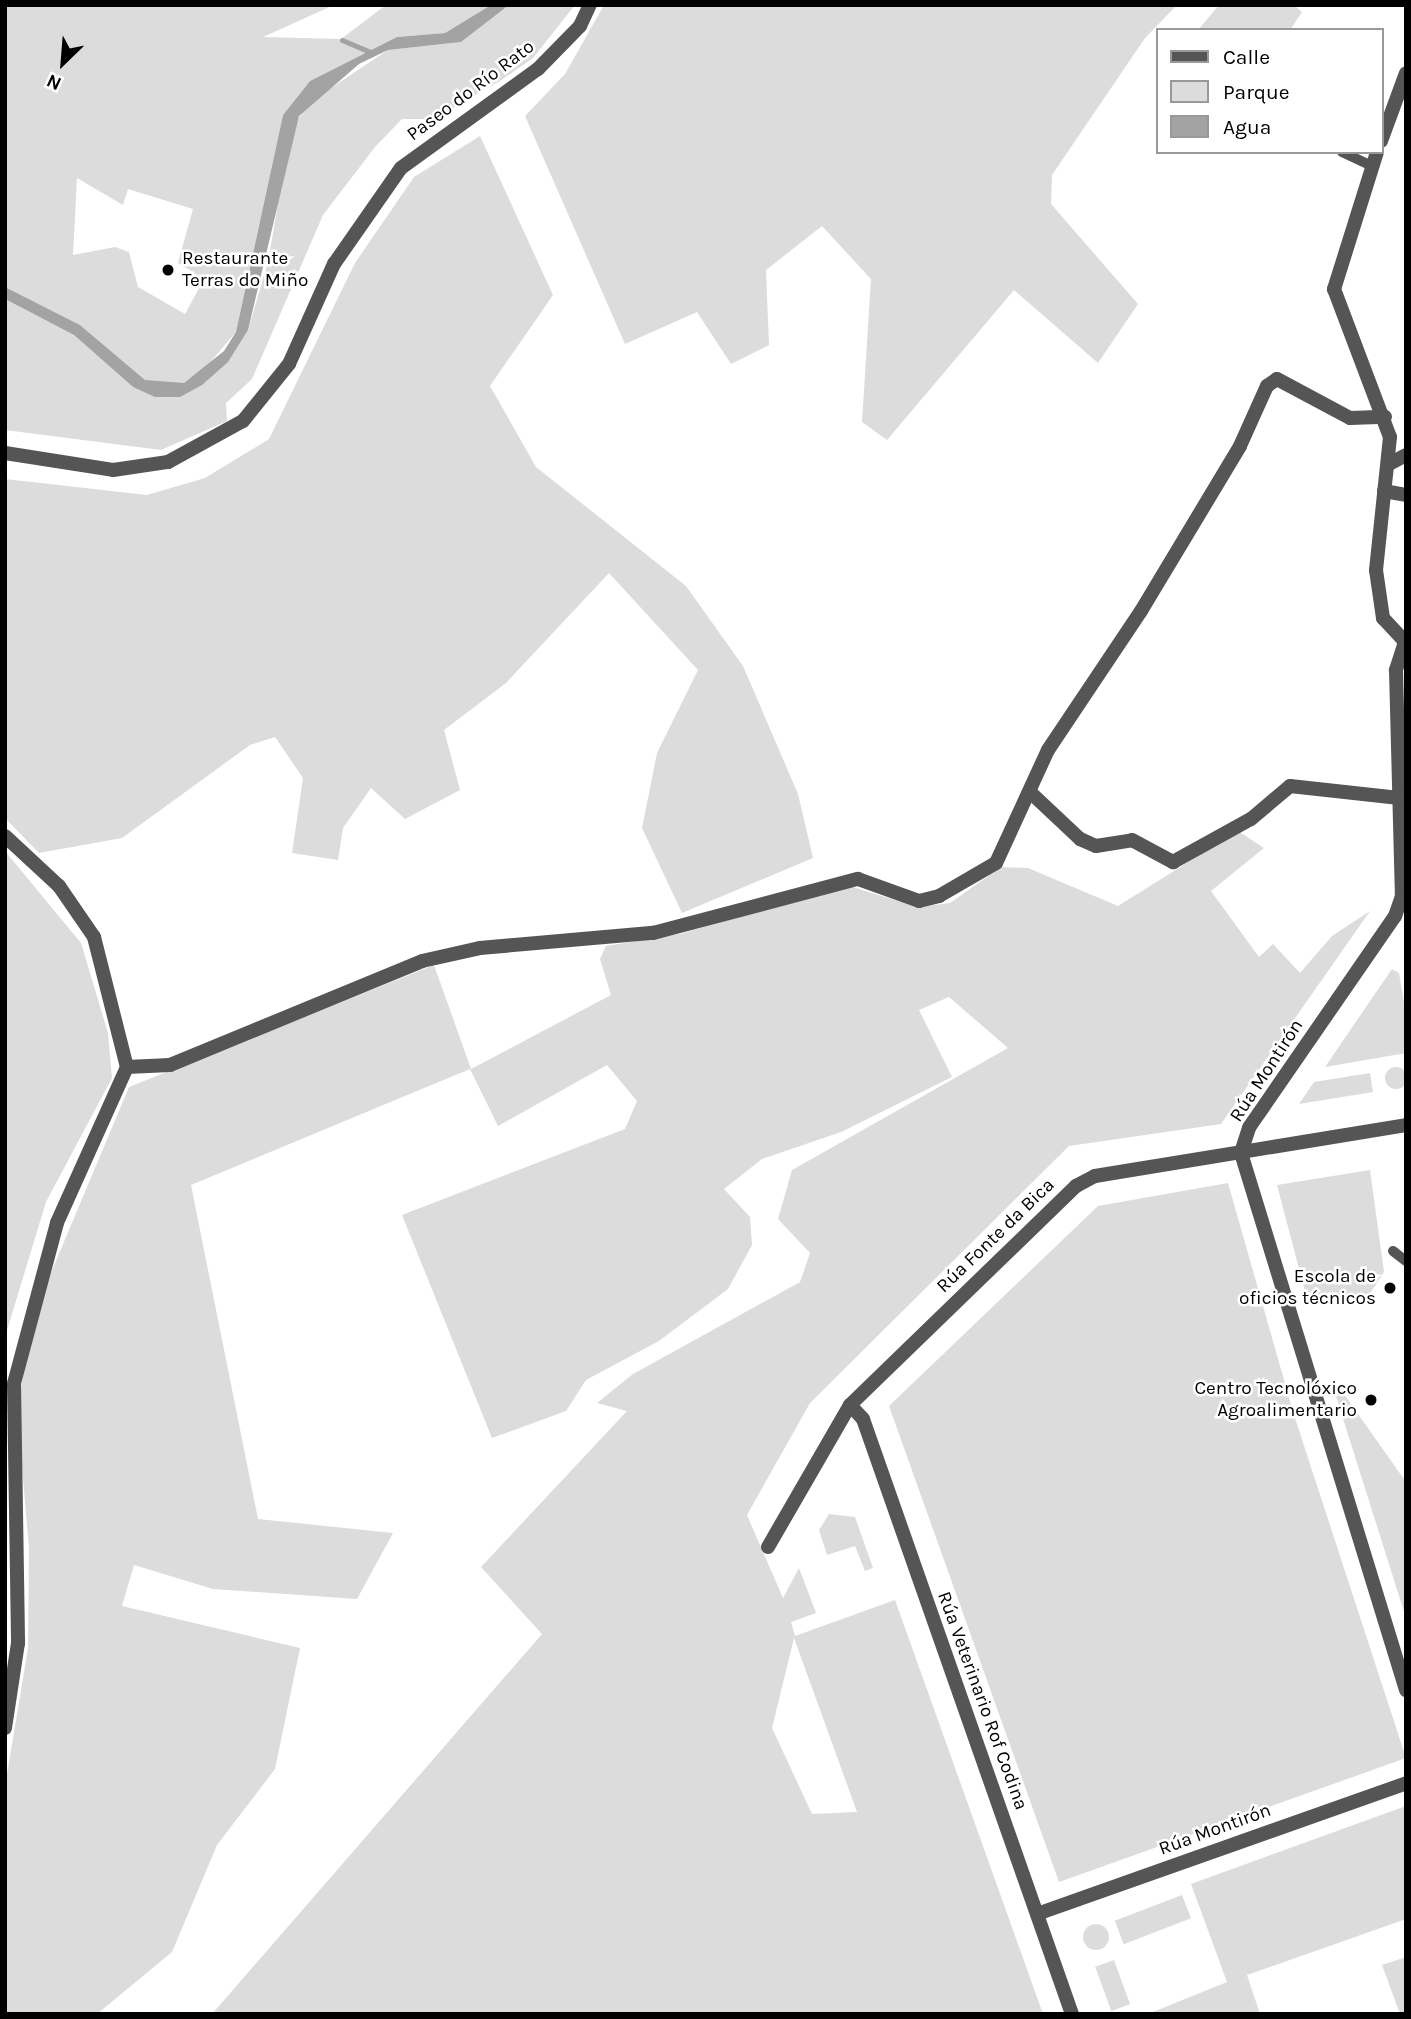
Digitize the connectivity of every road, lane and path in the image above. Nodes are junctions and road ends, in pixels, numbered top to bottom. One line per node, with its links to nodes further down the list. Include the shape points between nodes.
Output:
1 (590, 5): 7 (street, Paseo do Río Rato, via 580,26 538,69 401,168 334,264 289,364 243,421 168,462 113,470)
2 (1406, 73): 3 (street)
3 (1383, 136)
4 (1351, 154): 5 (lane)
5 (1374, 159): 6 (street, via 1334,289)
6 (1385, 417): 9 (street); 13 (street, via 1350,418 1277,379 1267,386 1240,446 1048,750)
7 (5, 453)
8 (1406, 456): 9 (street)
9 (1389, 464): 10 (street)
10 (1384, 491): 11 (street); 12 (street, via 1376,570 1383,618)
11 (1406, 495)
12 (1405, 641): 14 (street, Rúa Montirón, via 1396,670)
13 (1030, 792): 14 (street, via 1080,839 1096,846 1132,840 1172,862 1251,819 1290,786); 16 (street, via 996,863 939,896 919,901 858,879 653,933 469,951 422,961 170,1065)
14 (1399, 798): 18 (street, Rúa Montirón, via 1402,896 1395,916 1249,1128)
15 (5, 836): 16 (street, via 59,886 94,937)
16 (128, 1067): 24 (street, via 57,1223 18,1362 10,1450 18,1643)
17 (1406, 1125): 18 (street, Rúa Fonte da Bica)
18 (1241, 1153): 21 (street, Rúa Fonte da Bica, via 1095,1176 1076,1186); 23 (street, Rúa Montirón)
19 (1393, 1251): 20 (lane)
20 (1406, 1261)
21 (850, 1405): 22 (street, Rúa Fonte da Bica); 26 (street, Rúa Veterinario Rof Codina, via 863,1419)
22 (768, 1547)
23 (1406, 1690)
24 (5, 1728)
25 (1406, 1783): 26 (street, Rúa Montirón)
26 (1037, 1914): 27 (street, Rúa Veterinario Rof Codina)
27 (1072, 2014)

